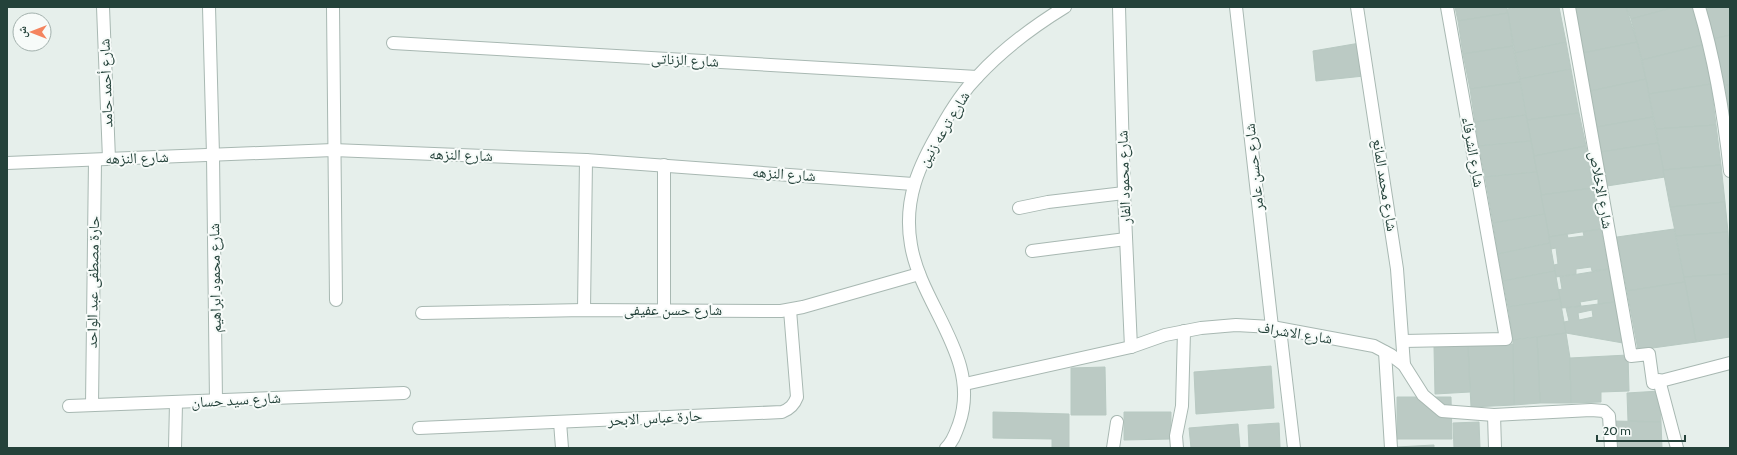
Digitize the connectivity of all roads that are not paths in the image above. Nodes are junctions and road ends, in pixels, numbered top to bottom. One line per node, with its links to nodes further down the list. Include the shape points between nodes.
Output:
1 (103, 7): 15 (street, شارع أحمد حامد)
2 (209, 7): 14 (street, شارع محمود ابراهيم)
3 (333, 7): 13 (street)
4 (1066, 7): 12 (street, شارع ترعه زنين, via 1010,46)
5 (1118, 7): 22 (street, شارع محمود الفار)
6 (1236, 7): 32 (street, شارع حسن عامر)
7 (1357, 7): 34 (street, شارع محمد المانع, via 1398,269)
8 (1447, 7): 34 (street, شارع الشرفاء, via 1506,339)
9 (1568, 7): 39 (street, شارع الإخلاص, via 1631,356 1648,354 1653,383)
10 (1699, 7): 20 (street, via 1720,92)
11 (393, 43): 12 (street, شارع الزناتى)
12 (977, 77): 21 (street, شارع ترعه زنين, via 952,110 921,164)
13 (334, 150): 14 (street, شارع النزهه); 17 (street, شارع النزهه); 27 (street)
14 (213, 155): 15 (street, شارع النزهه); 42 (street, شارع محمود ابراهيم)
15 (109, 159): 16 (street, شارع النزهه)
16 (95, 160): 18 (street, شارع النزهه); 45 (street, حارة مصطفى عبد الواحد)
17 (586, 160): 19 (street, شارع النزهه); 28 (street)
18 (7, 163)
19 (664, 165): 21 (street, شارع النزهه); 29 (street)
20 (1730, 171)
21 (914, 184): 26 (street, شارع ترعه زنين, via 909,214 911,245)
22 (1124, 193): 23 (street); 24 (street, شارع محمود الفار)
23 (1019, 208)
24 (1126, 239): 25 (street); 35 (street, شارع محمود الفار)
25 (1032, 251)
26 (919, 274): 30 (street, شارع حسن عفيفى); 40 (street, شارع ترعه زنين, via 956,353)
27 (336, 300)
28 (584, 310): 29 (street, شارع حسن عفيفى); 31 (street, شارع حسن عفيفى)
29 (664, 310): 30 (street, شارع حسن عفيفى)
30 (790, 310): 47 (street, حارة عباس الابحر, via 797,397 789,409 782,412)
31 (422, 313)
32 (1276, 328): 33 (street, شارع الاشراف, via 1236,325); 36 (street, شارع الاشراف, via 1374,346); 55 (street, شارع حسن عامر)
33 (1184, 331): 35 (street, شارع الاشراف); 54 (street, via 1182,406 1176,436)
34 (1403, 341): 38 (street, شارع محمد المانع)
35 (1131, 347): 40 (street, شارع الاشراف)
36 (1385, 352): 38 (street, شارع الاشراف); 56 (street)
37 (1730, 363): 39 (street)
38 (1404, 365): 46 (street, شارع الاشراف, via 1423,395 1442,411)
39 (1659, 380): 59 (street)
40 (965, 384): 52 (street, شارع ترعه زنين, via 962,417)
41 (404, 393): 42 (street, شارع سيد حسان)
42 (216, 401): 43 (street, شارع سيد حسان)
43 (176, 403): 45 (street, شارع سيد حسان); 50 (street)
44 (69, 406): 45 (street, شارع سيد حسان)
45 (92, 406)
46 (1494, 415): 57 (street); 58 (street, شارع الاشراف, via 1604,411 1609,416)
47 (560, 422): 49 (street, حارة عباس الابحر); 51 (street)
48 (1117, 422): 53 (street)
49 (419, 428)
50 (175, 448)
51 (562, 448)
52 (946, 448)
53 (1113, 448)
54 (1177, 448)
55 (1294, 448)
56 (1391, 448)
57 (1495, 448)
58 (1611, 448)
59 (1677, 448)

